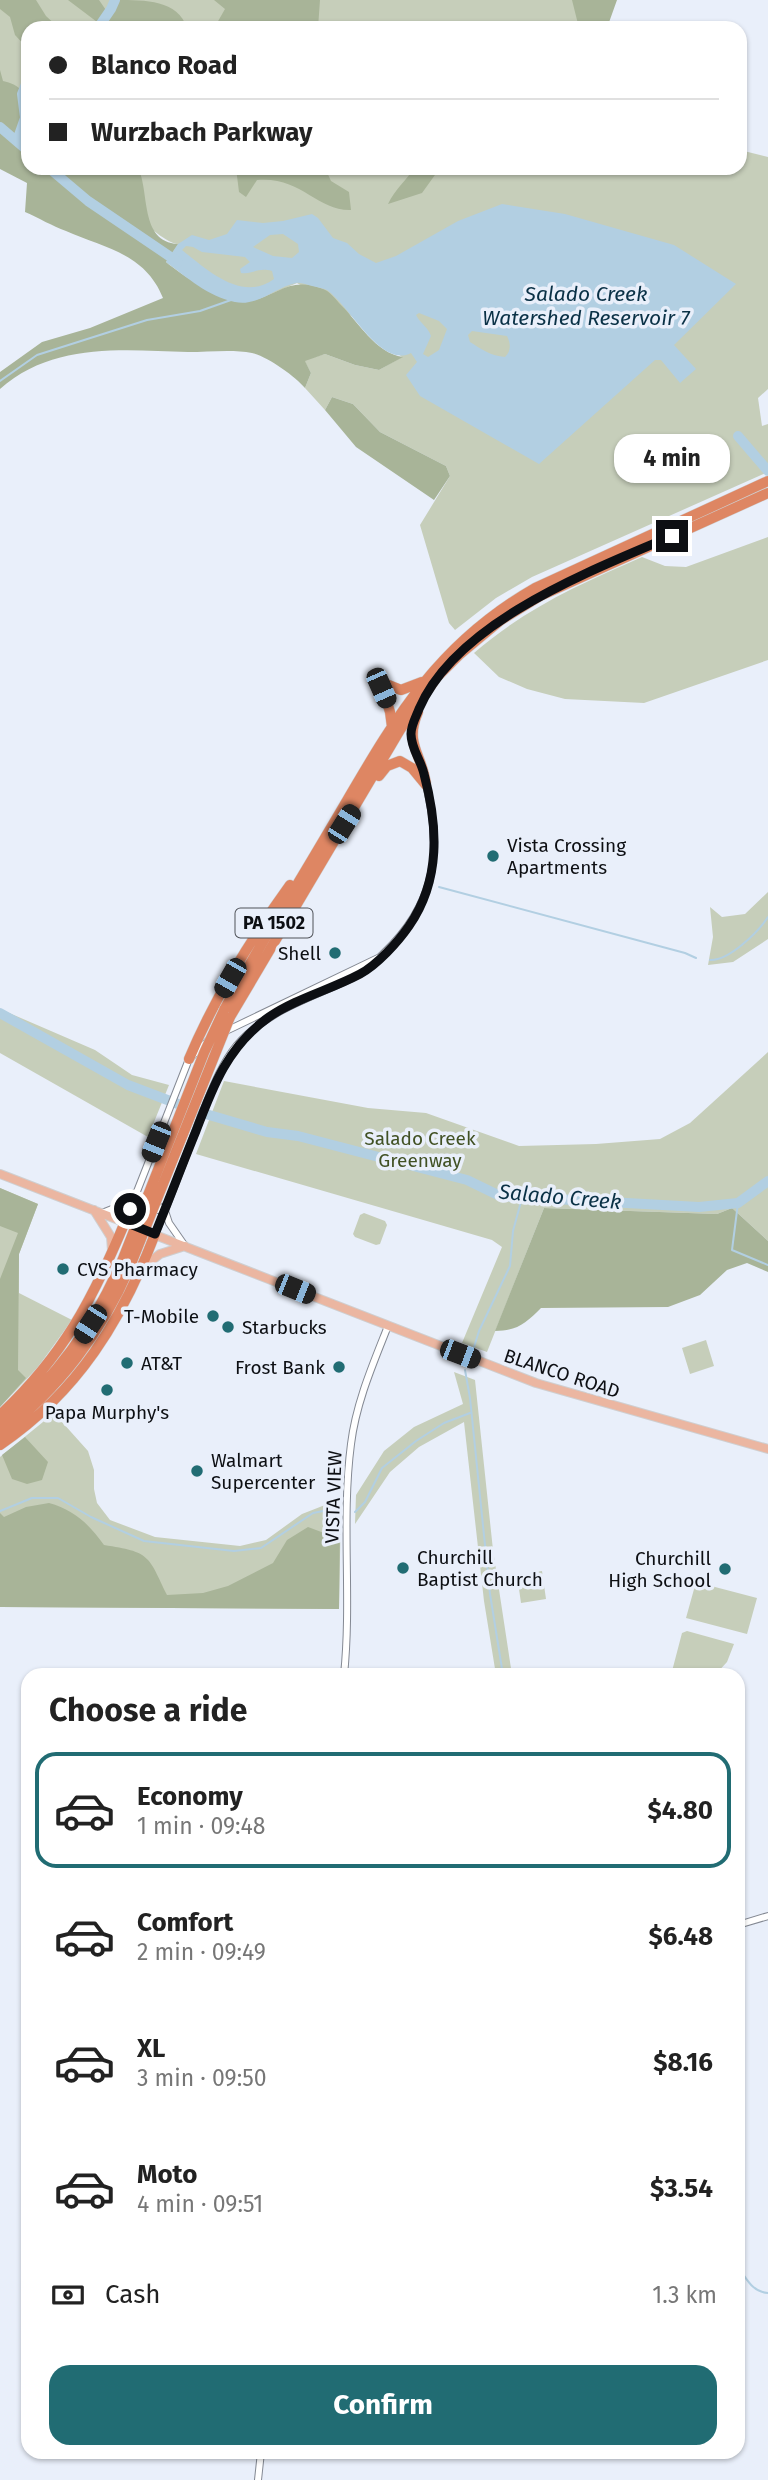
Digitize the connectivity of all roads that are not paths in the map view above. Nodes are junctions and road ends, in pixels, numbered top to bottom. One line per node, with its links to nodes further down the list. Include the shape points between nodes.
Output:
1 (768, 481): 3 (highway, PA 1502, via 534,588 502,608)
2 (768, 493): 3 (highway, PA 1502, via 540,596)
3 (464, 644): 4 (highway, PA 1502)
4 (424, 687): 5 (highway, PA 1502); 5 (highway, via 401,690 386,684 378,674); 6 (highway, via 411,733); 8 (highway, PA 1502)
5 (392, 727): 7 (highway, PA 1502)
6 (426, 785): 8 (highway, via 406,763 387,766); 9 (street, via 435,829 431,875 410,924)
7 (326, 836): 10 (highway, PA 1502); 11 (highway, via 239,962)
8 (319, 864): 10 (highway, PA 1502)
9 (380, 957): 11 (street, via 205,1041); 14 (street, via 361,974 267,1018 238,1044 215,1083)
10 (227, 1014): 20 (highway, PA 1502, bridge)
11 (187, 1064): 13 (street)
12 (0, 1174): 15 (main road, BLANCO ROAD)
13 (136, 1192): 14 (street, via 141,1203 155,1210); 15 (street, via 122,1205); 16 (street)
14 (166, 1207): 17 (street); 18 (street, via 169,1223)
15 (98, 1212): 16 (main road, BLANCO ROAD); 19 (main road)
16 (125, 1222): 17 (main road, BLANCO ROAD); 19 (highway)
17 (155, 1234): 18 (main road, BLANCO ROAD); 21 (highway)
18 (185, 1246): 21 (main road); 22 (main road, BLANCO ROAD)
19 (112, 1252): 21 (highway, via 132,1245 142,1254); 23 (highway, via 89,1303 54,1357)
20 (127, 1262): 24 (highway, PA 1502, via 63,1364); 25 (highway, PA 1502, via 120,1292 69,1369)
21 (143, 1265): 26 (highway, via 112,1328 78,1374)
22 (388, 1326): 27 (main road, BLANCO ROAD, via 536,1383); 28 (street, VISTA VIEW, via 361,1397 351,1442)
23 (0, 1415)
24 (0, 1424)
25 (0, 1434)
26 (0, 1445)
27 (768, 1449)
28 (344, 1668)
29 (768, 1916): 30 (street)
30 (745, 1923)
31 (260, 2459): 32 (street)
32 (258, 2480)

